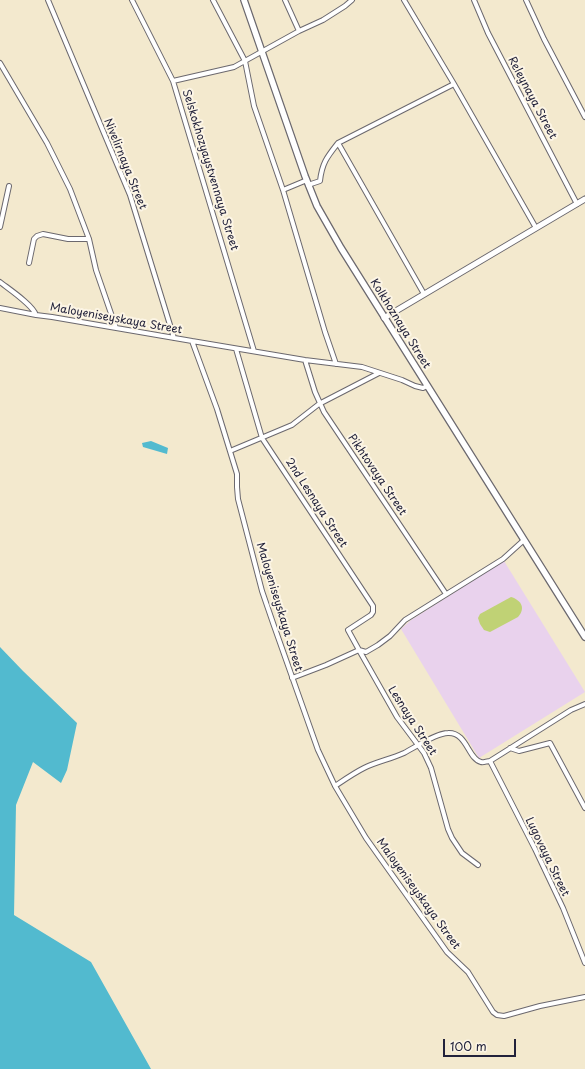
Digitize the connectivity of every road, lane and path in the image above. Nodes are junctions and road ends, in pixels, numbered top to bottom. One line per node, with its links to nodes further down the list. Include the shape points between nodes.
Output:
1 (48, 0): 33 (street, Nivelirnaya Street, via 130,195)
2 (132, 0): 14 (street, Selskokhozyaystvennaya Street)
3 (213, 0): 12 (street)
4 (244, 0): 11 (main road, Kolkhoznaya Street)
5 (285, 0): 10 (street)
6 (352, 0): 10 (street, via 323,20)
7 (404, 0): 15 (street)
8 (474, 0): 22 (street, Releynaya Street, via 488,33)
9 (526, 0): 16 (street)
10 (299, 31): 11 (street)
11 (262, 51): 12 (street); 18 (main road, Kolkhoznaya Street)
12 (245, 61): 14 (street, via 234,67); 20 (street, via 254,106)
13 (0, 63): 25 (street, via 47,143 70,189)
14 (174, 81): 36 (street, Selskokhozyaystvennaya Street)
15 (454, 84): 17 (street); 24 (street)
16 (585, 117)
17 (338, 143): 18 (street, via 321,169 320,181); 28 (street)
18 (308, 183): 20 (street); 31 (main road, Kolkhoznaya Street, via 326,223)
19 (9, 186): 23 (street)
20 (283, 190): 38 (street)
21 (585, 199): 22 (street)
22 (577, 204): 24 (street)
23 (0, 227)
24 (536, 228): 28 (street)
25 (89, 239): 26 (street, via 40,235 34,239); 32 (street, via 96,270)
26 (29, 263)
27 (0, 282): 30 (street, via 30,306)
28 (424, 294): 31 (street)
29 (0, 308): 30 (street, Maloyeniseyskaya Street)
30 (36, 315): 32 (street, Maloyeniseyskaya Street)
31 (384, 318): 40 (main road, Kolkhoznaya Street)
32 (116, 328): 33 (street, Maloyeniseyskaya Street)
33 (174, 338): 34 (street, Maloyeniseyskaya Street)
34 (192, 341): 35 (street); 43 (street, Maloyeniseyskaya Street)
35 (236, 349): 36 (street); 42 (street, 2nd Lesnaya Street)
36 (254, 351): 37 (street)
37 (306, 360): 38 (street); 41 (street, Pikhtovaya Street)
38 (336, 364): 39 (street, via 362,367)
39 (380, 373): 40 (street, via 415,386); 41 (street)
40 (427, 386): 44 (main road, Kolkhoznaya Street)
41 (319, 404): 42 (street, via 292,425); 45 (street, Pikhtovaya Street)
42 (262, 438): 43 (street); 47 (street, 2nd Lesnaya Street, via 373,606 371,615 348,630)
43 (230, 451): 48 (street, Maloyeniseyskaya Street, via 237,474 238,499 262,591)
44 (524, 540): 45 (street, via 503,559); 46 (main road, Kolkhoznaya Street)
45 (446, 594): 47 (street, via 405,620 378,645 366,652)
46 (585, 637)
47 (359, 650): 48 (street); 50 (street, Lesnaya Street, via 397,717)
48 (292, 678): 53 (street, Maloyeniseyskaya Street, via 318,750)
49 (585, 704): 51 (street)
50 (419, 744): 52 (street, via 448,732 462,739 480,762); 53 (street, via 402,754 363,768); 55 (street, Lesnaya Street, via 431,768 452,838 462,853)
51 (510, 748): 52 (street); 54 (street, via 519,751 550,744)
52 (490, 761): 56 (street, Lugovaya Street, via 563,908)
53 (335, 786): 57 (street, Maloyeniseyskaya Street, via 366,838 447,952 468,972 493,1012 504,1016)
54 (585, 808)
55 (478, 865)
56 (585, 963)
57 (585, 997)

